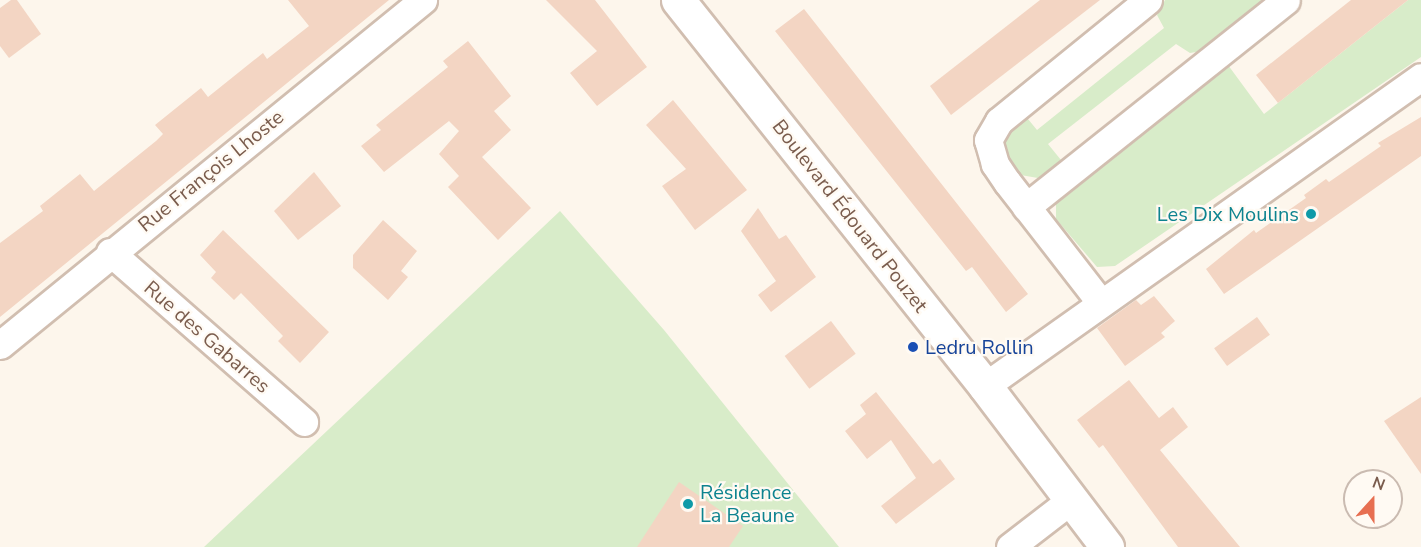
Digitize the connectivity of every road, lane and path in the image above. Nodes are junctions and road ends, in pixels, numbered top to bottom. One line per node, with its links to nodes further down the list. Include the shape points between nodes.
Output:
1 (423, 0): 7 (street, Rue François Lhoste)
2 (678, 0): 10 (street, Boulevard Édouard Pouzet)
3 (1148, 0): 6 (street, via 991,131 989,151)
4 (1286, 0): 6 (street)
5 (1421, 77): 8 (street)
6 (1026, 207): 8 (street)
7 (110, 252): 9 (street, Rue François Lhoste); 11 (street, Rue des Gabarres)
8 (1101, 303): 10 (street)
9 (0, 345)
10 (985, 386): 12 (street, Boulevard Édouard Pouzet)
11 (304, 422)
12 (1071, 500): 13 (street); 14 (street, Boulevard Édouard Pouzet)
13 (1010, 547)
14 (1107, 547)

